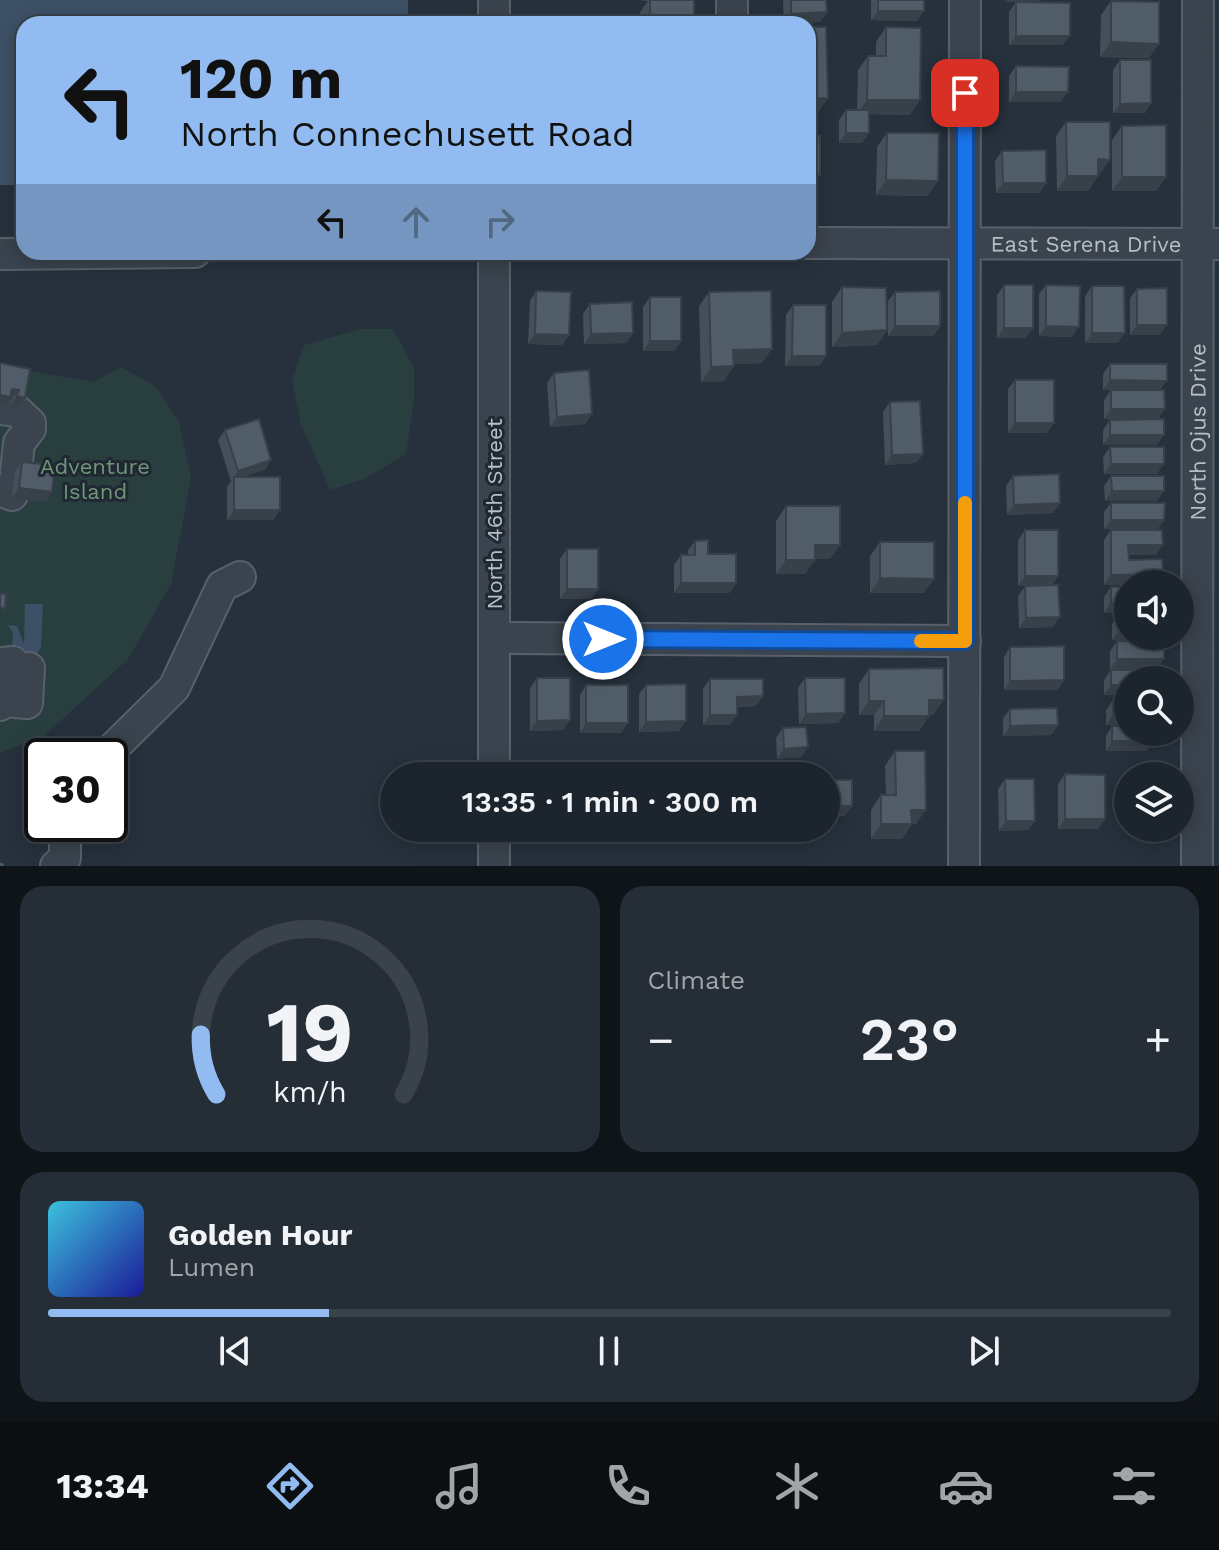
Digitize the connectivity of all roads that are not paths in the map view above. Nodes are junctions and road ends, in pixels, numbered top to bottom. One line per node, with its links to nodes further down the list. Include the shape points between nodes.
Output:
1 (965, 0): 4 (street)
2 (1198, 0): 5 (street, North Ojus Drive)
3 (816, 243): 4 (street, East Serena Drive)
4 (965, 243): 5 (street, East Serena Drive); 11 (street)
5 (1209, 244): 21 (street, North Ojus Drive)
6 (494, 260): 10 (street, North 46th Street)
7 (4, 414): 8 (street, via 17,411 30,423 19,443)
8 (9, 486)
9 (240, 577): 14 (street, via 222,586 174,688)
10 (494, 638): 11 (street); 15 (street, North 46th Street)
11 (965, 641): 20 (street)
12 (29, 668): 13 (street, via 27,703 14,702 13,662 4,663)
13 (0, 705)
14 (123, 738)
15 (494, 762)
16 (65, 842): 18 (street, via 65,858)
17 (494, 842): 19 (street)
18 (56, 866)
19 (494, 866)
20 (964, 866)
21 (1197, 866)

